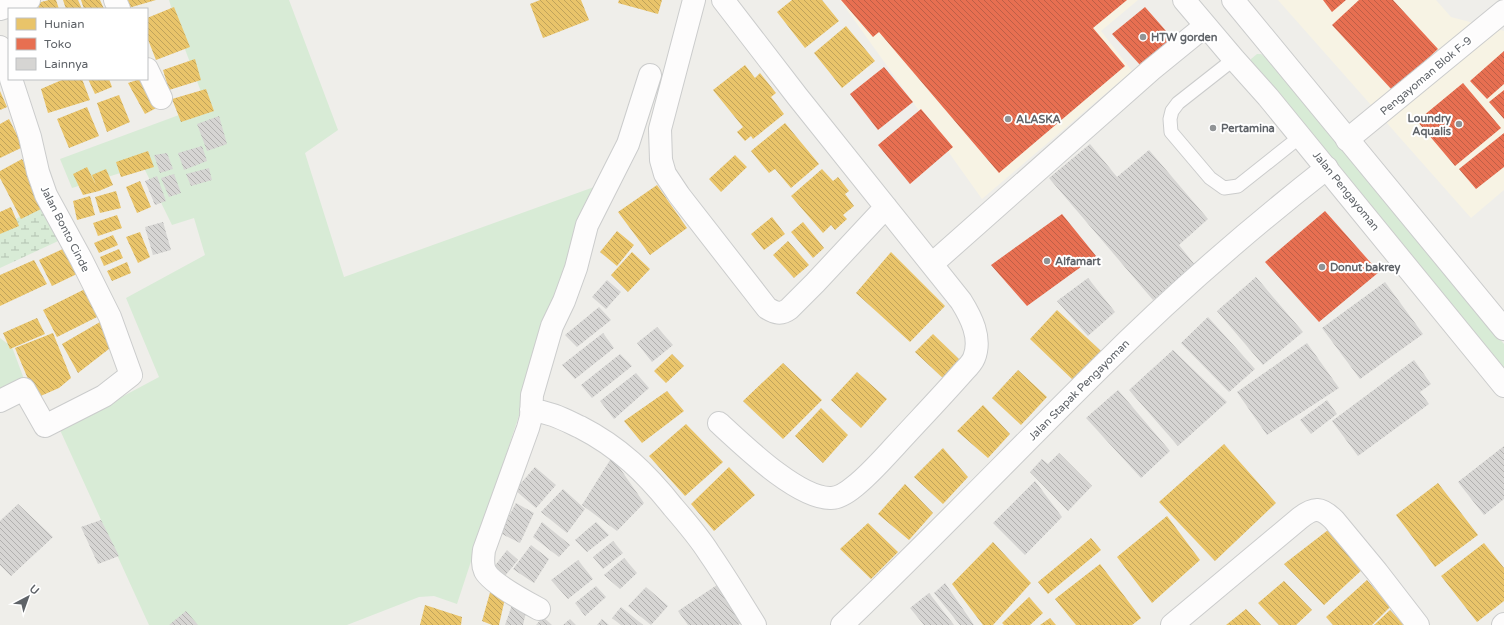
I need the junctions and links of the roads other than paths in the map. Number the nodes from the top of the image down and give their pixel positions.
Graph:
1 (29, 0) edge
2 (694, 0) edge
3 (723, 0) edge
4 (1184, 0) edge
5 (1233, 0) edge
6 (0, 9) edge
7 (1504, 11) edge
8 (1205, 26) junction
9 (0, 46) edge
10 (1234, 59) junction
11 (8, 70) edge
12 (148, 71) edge
13 (650, 75) dead end
14 (11, 80) edge
15 (161, 98) dead end
16 (1301, 136) junction
17 (1347, 140) junction
18 (1327, 168) junction
19 (886, 207) junction
20 (932, 264) junction
21 (1500, 318) edge
22 (1504, 386) edge
23 (0, 401) edge
24 (531, 410) junction
25 (719, 423) dead end
26 (539, 609) dead end
27 (755, 625) edge
28 (842, 625) edge
29 (1172, 625) edge
30 (1418, 625) edge

1 - 6 street
2 - 19 street
3 - 19 street
4 - 8 street, Jalan Pengayoman
5 - 17 street
7 - 17 street, Pengayoman Blok F-9
8 - 10 street, Jalan Pengayoman
8 - 20 street
9 - 11 street
10 - 16 street, Jalan Pengayoman
10 - 16 lane
12 - 15 street
13 - 24 street
14 - 23 street, Jalan Bonto Cinde
16 - 18 street, Jalan Pengayoman
17 - 21 street
18 - 22 street, Jalan Pengayoman
18 - 28 street, Jalan Stapak Pengayoman
19 - 20 street
20 - 25 street
24 - 26 street
24 - 27 street
29 - 30 street

